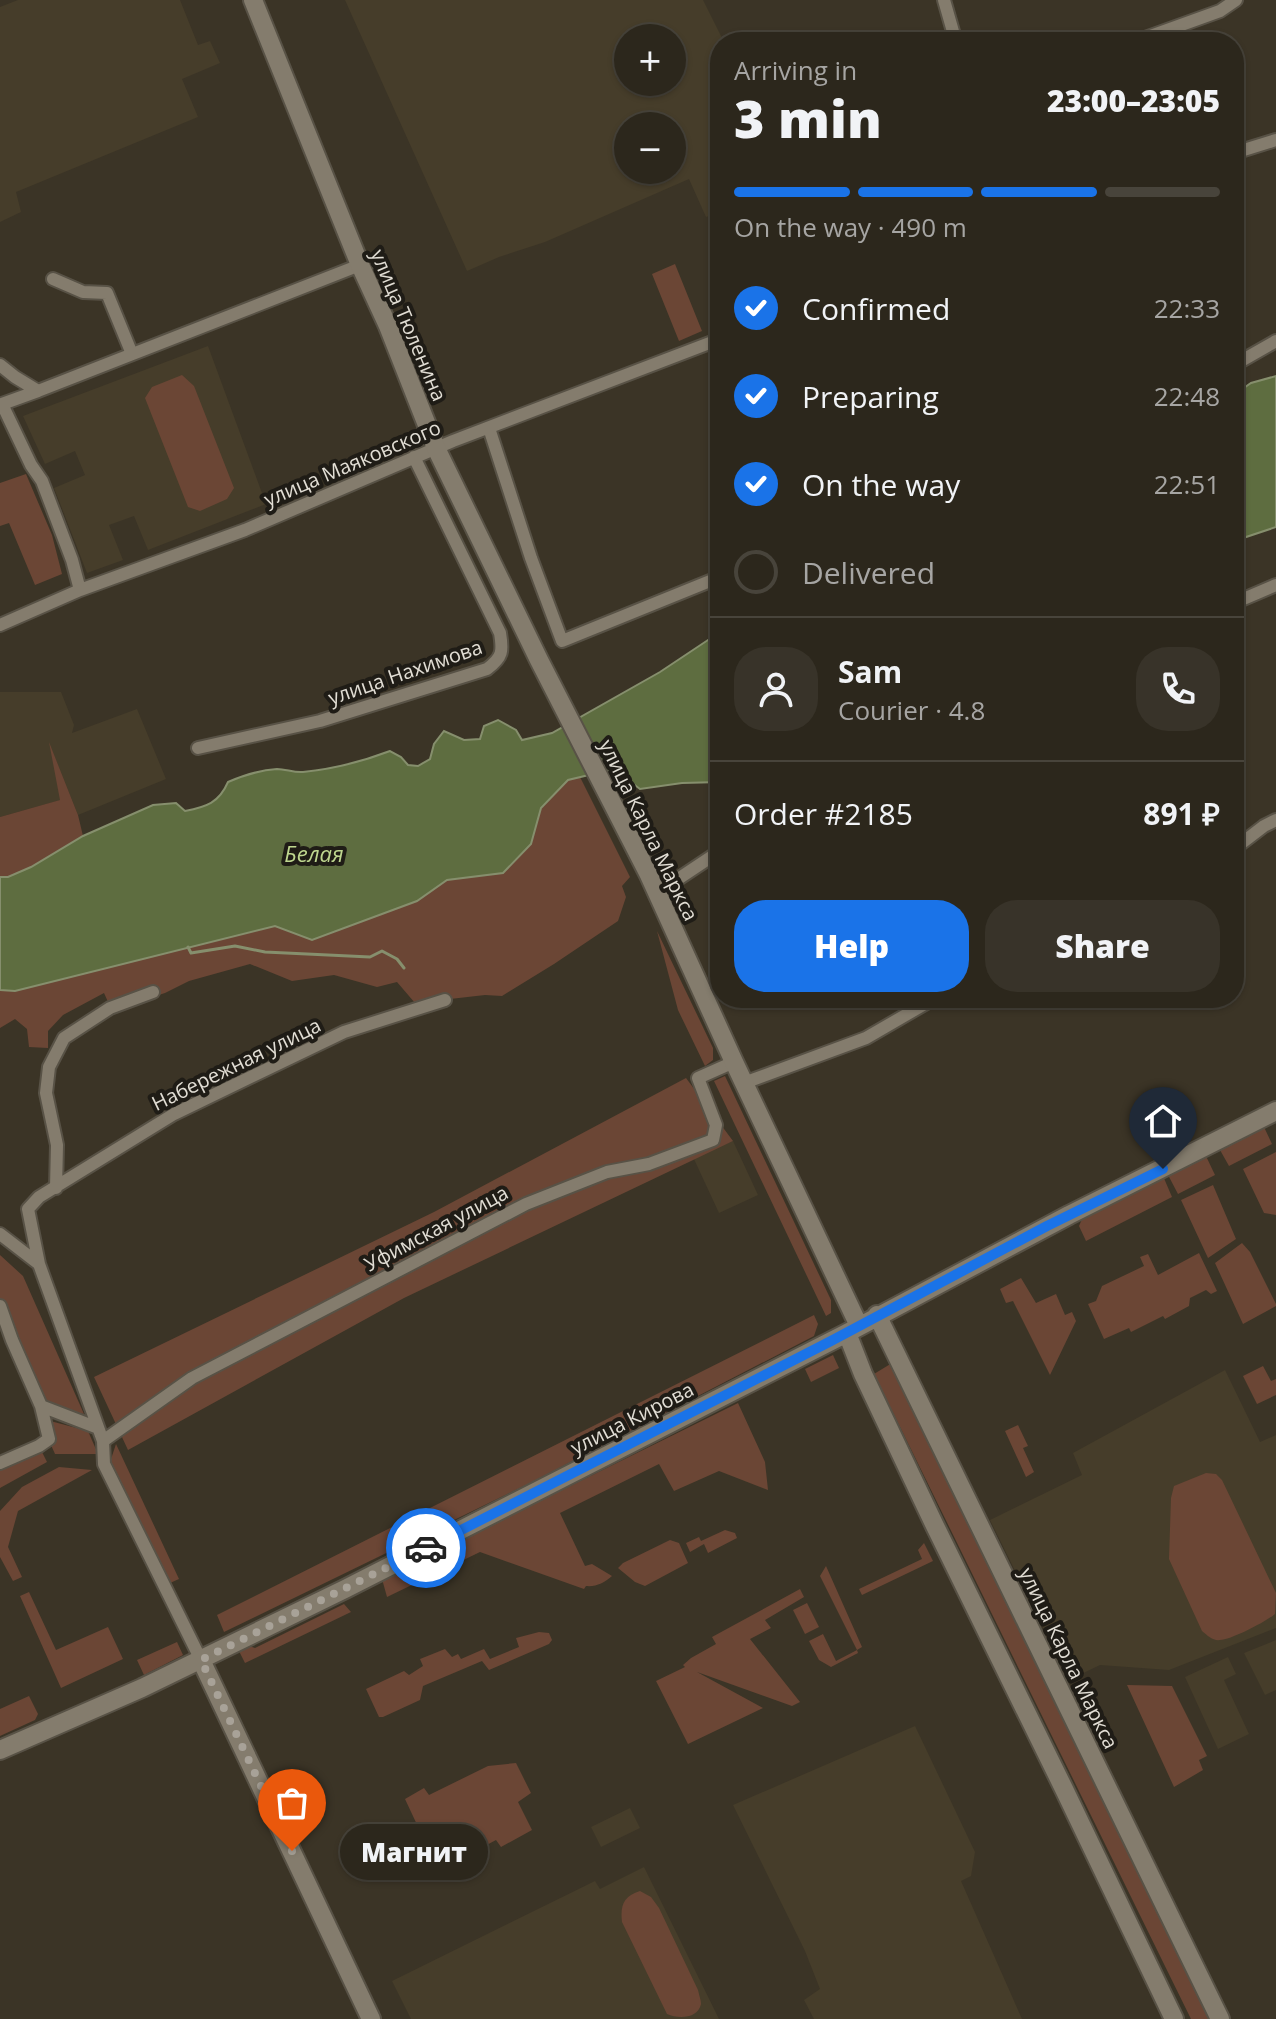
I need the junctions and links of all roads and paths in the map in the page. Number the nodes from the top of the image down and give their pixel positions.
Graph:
1 (253, 0) edge
2 (944, 0) edge
3 (1236, 0) edge
4 (953, 32) edge
5 (1162, 32) edge
6 (1276, 140) edge
7 (1244, 150) edge
8 (360, 265) junction
9 (53, 279) dead end
10 (1276, 341) edge
11 (710, 343) edge
12 (132, 354) junction
13 (1244, 359) edge
14 (0, 365) edge
15 (38, 391) junction
16 (489, 428) junction
17 (436, 448) junction
18 (414, 457) junction
19 (710, 581) edge
20 (1276, 585) edge
21 (80, 590) junction
22 (1244, 598) edge
23 (0, 625) edge
24 (539, 660) joint
25 (198, 748) dead end
26 (1276, 820) edge
27 (1244, 841) edge
28 (710, 858) edge
29 (675, 881) dead end
30 (153, 992) dead end
31 (445, 1000) dead end
32 (918, 1008) edge
33 (734, 1062) junction
34 (744, 1083) junction
35 (1276, 1111) edge
36 (56, 1188) junction
37 (0, 1234) edge
38 (39, 1264) junction
39 (0, 1306) edge
40 (877, 1315) junction
41 (853, 1329) junction
42 (41, 1406) junction
43 (101, 1434) junction
44 (0, 1463) edge
45 (201, 1660) junction
46 (0, 1750) edge
47 (371, 2019) edge
48 (1174, 2019) edge
49 (1220, 2019) edge

1 - 8 main road, улица Тюленина
2 - 4 street
3 - 5 street
6 - 7 street
8 - 12 street
8 - 17 main road, улица Тюленина
9 - 12 street
10 - 13 street
11 - 16 street, улица Маяковского
12 - 15 street
14 - 15 street
15 - 21 street
16 - 17 street, улица Маяковского
16 - 19 street
17 - 18 street, улица Маяковского
17 - 24 main road, улица Тюленина
18 - 21 street, улица Маяковского
18 - 25 street, улица Нахимова
20 - 22 street
21 - 23 street, улица Маяковского
24 - 33 main road, улица Карла Маркса
26 - 27 street
28 - 29 street
30 - 36 street
31 - 36 street, Набережная улица
32 - 34 street
33 - 34 main road, улица Карла Маркса
33 - 43 street, Уфимская улица
34 - 41 main road, улица Карла Маркса
35 - 40 main road, улица Кирова
36 - 38 street, Набережная улица
37 - 38 street
38 - 43 street
39 - 42 street
40 - 41 main road, улица Кирова
40 - 49 main road, улица Карла Маркса
41 - 45 main road, улица Кирова
41 - 48 main road, улица Карла Маркса
42 - 43 street
42 - 44 street
43 - 45 street
45 - 46 main road, улица Кирова
45 - 47 main road

